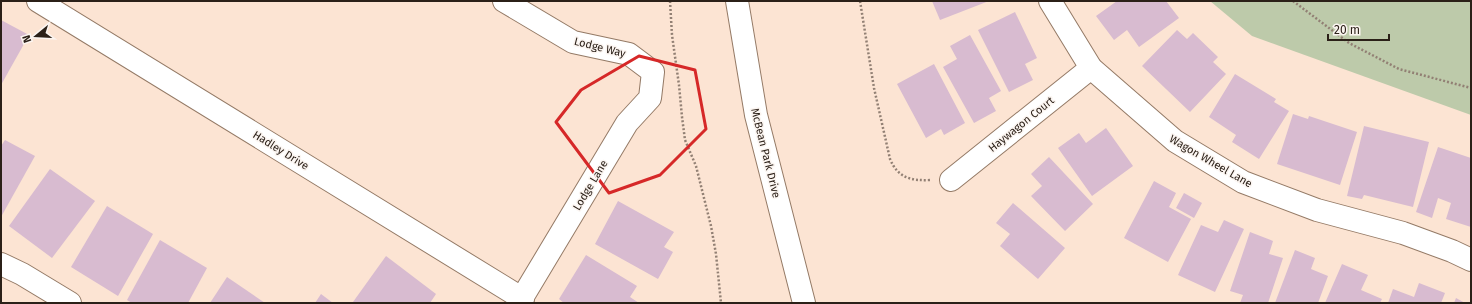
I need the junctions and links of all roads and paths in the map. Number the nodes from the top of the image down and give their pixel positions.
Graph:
1 (38, 1) edge
2 (504, 1) edge
3 (670, 1) edge
4 (737, 1) edge
5 (860, 1) edge
6 (1050, 1) edge
7 (1293, 1) edge
8 (1091, 68) junction
9 (653, 72) joint
10 (1471, 88) edge
11 (951, 180) joint
12 (1471, 260) edge
13 (1, 264) edge
14 (521, 301) edge
15 (70, 303) edge
16 (721, 303) edge
17 (804, 303) edge

1 - 14 street, Hadley Drive
2 - 9 street, Lodge Way
3 - 16 path
4 - 17 street, McBean Park Drive
5 - 11 path
6 - 8 street, Wagon Wheel Lane
7 - 10 path
8 - 11 street, Haywagon Court
8 - 12 street, Wagon Wheel Lane
9 - 14 street, Lodge Lane
13 - 15 street

